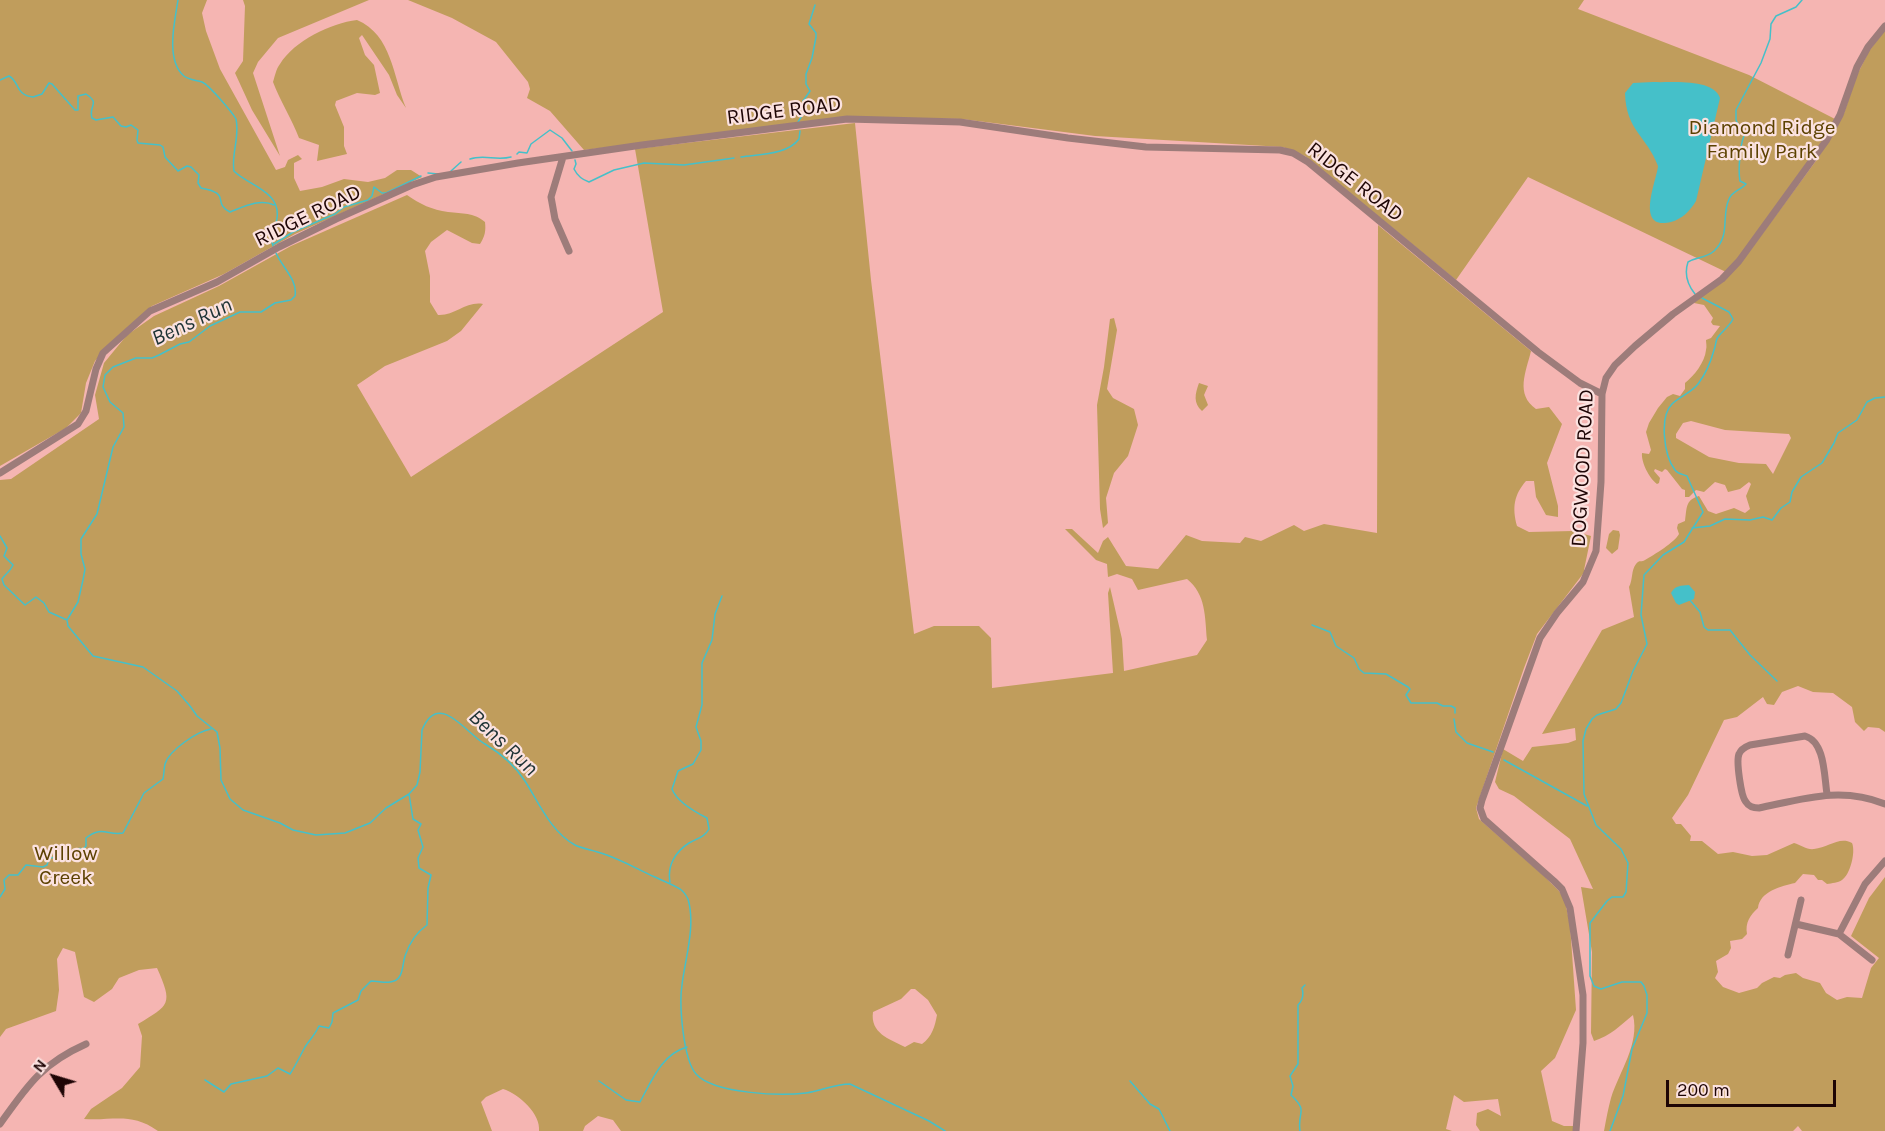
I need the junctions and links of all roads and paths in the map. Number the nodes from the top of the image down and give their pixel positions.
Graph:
1 (1885, 26) edge
2 (563, 157) junction
3 (569, 251) dead end
4 (1602, 394) junction
5 (0, 473) edge
6 (1827, 794) junction
7 (1885, 804) edge
8 (1885, 861) edge
9 (1801, 900) dead end
10 (1796, 924) junction
11 (1839, 934) junction
12 (1788, 955) dead end
13 (1872, 960) dead end
14 (86, 1044) dead end
15 (0, 1124) edge
16 (1576, 1131) edge

1 - 4 street, DOGWOOD ROAD
2 - 3 street
2 - 4 street, RIDGE ROAD
2 - 5 street, RIDGE ROAD
4 - 16 street, DOGWOOD ROAD
6 - 6 street
6 - 7 street
8 - 11 street
9 - 10 street
10 - 11 street
10 - 12 street
11 - 13 street
14 - 15 street

